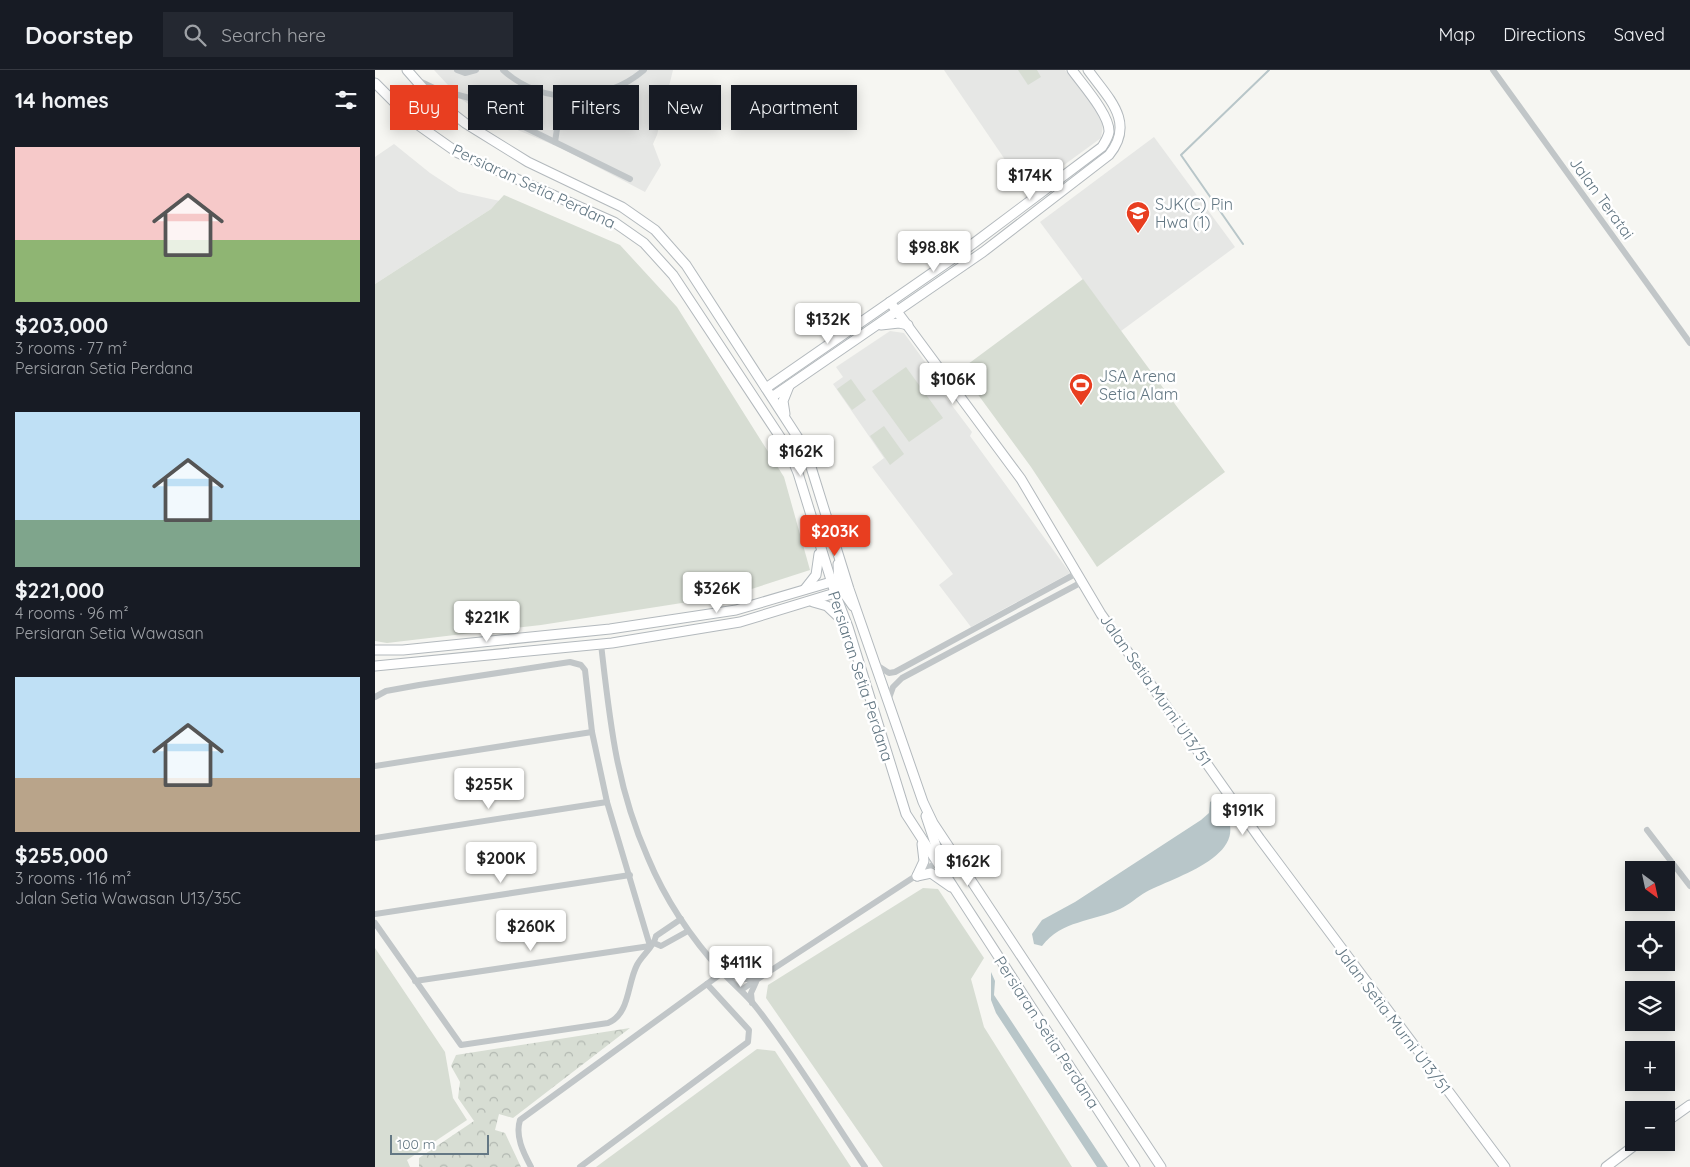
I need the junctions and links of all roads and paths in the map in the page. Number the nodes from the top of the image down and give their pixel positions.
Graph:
1 (407, 70) edge
2 (457, 70) edge
3 (476, 70) edge
4 (503, 70) edge
5 (644, 70) edge
6 (1072, 70) edge
7 (1088, 70) edge
8 (1493, 70) edge
9 (415, 79) junction
10 (375, 83) edge
11 (623, 85) edge
12 (553, 94) edge
13 (468, 97) edge
14 (531, 130) edge
15 (557, 130) edge
16 (481, 132) joint
17 (555, 142) junction
18 (630, 179) dead end
19 (914, 301) junction
20 (890, 302) junction
21 (898, 312) junction
22 (908, 325) junction
23 (878, 326) junction
24 (1690, 343) edge
25 (747, 359) junction
26 (782, 377) junction
27 (744, 382) junction
28 (789, 386) junction
29 (766, 388) junction
30 (767, 397) junction
31 (786, 420) junction
32 (770, 422) junction
33 (817, 539) junction
34 (838, 554) junction
35 (1077, 573) junction
36 (1082, 582) junction
37 (835, 587) junction
38 (805, 590) junction
39 (810, 602) junction
40 (857, 610) junction
41 (848, 627) junction
42 (613, 628) junction
43 (587, 631) junction
44 (601, 644) junction
45 (375, 650) edge
46 (875, 664) junction
47 (375, 666) edge
48 (375, 697) edge
49 (888, 701) junction
50 (592, 732) junction
51 (375, 766) edge
52 (607, 802) junction
53 (925, 806) junction
54 (917, 830) junction
55 (1647, 830) dead end
56 (375, 838) edge
57 (937, 862) junction
58 (630, 875) junction
59 (917, 876) junction
60 (1690, 886) edge
61 (958, 894) junction
62 (375, 914) edge
63 (681, 919) junction
64 (375, 923) edge
65 (688, 931) junction
66 (652, 944) junction
67 (723, 973) junction
68 (758, 979) junction
69 (415, 981) junction
70 (707, 984) junction
71 (741, 990) junction
72 (752, 1002) junction
73 (1690, 1105) edge
74 (1675, 1116) edge
75 (1149, 1149) junction
76 (1627, 1151) edge
77 (531, 1167) edge
78 (580, 1167) edge
79 (865, 1167) edge
80 (1133, 1167) edge
81 (1152, 1167) edge
82 (1161, 1167) edge
83 (1505, 1167) edge
84 (1606, 1167) edge

1 - 9 main road, Persiaran Setia Perdana
2 - 3 street
4 - 12 street
5 - 11 street
6 - 20 main road
7 - 19 main road
8 - 24 street, Jalan Teratai
9 - 13 street
9 - 16 main road, Persiaran Setia Perdana
10 - 27 main road, Persiaran Setia Perdana
14 - 17 street
15 - 17 street
16 - 25 main road, Persiaran Setia Perdana
17 - 18 street
19 - 21 main road
19 - 22 main road
20 - 21 main road, Jalan Setia Murni U13/51
20 - 26 main road
21 - 22 main road, Jalan Setia Murni U13/51
21 - 23 main road
22 - 23 main road
22 - 35 main road, Jalan Setia Murni U13/51
23 - 28 main road
25 - 26 main road
25 - 29 main road, Persiaran Setia Perdana
26 - 29 main road
27 - 30 main road
27 - 32 main road, Persiaran Setia Perdana
28 - 30 main road
28 - 31 main road
29 - 30 main road
30 - 31 main road, Persiaran Setia Perdana
30 - 32 main road
31 - 34 main road, Persiaran Setia Perdana
32 - 33 main road, Persiaran Setia Perdana
33 - 37 main road, Persiaran Setia Perdana
33 - 38 main road
34 - 37 main road
34 - 40 main road, Persiaran Setia Perdana
35 - 36 main road, Jalan Setia Murni U13/51
35 - 46 street
36 - 49 street
36 - 83 main road, Jalan Setia Murni U13/51
37 - 38 main road
37 - 39 main road
37 - 40 main road
37 - 41 main road, Persiaran Setia Perdana
38 - 42 main road
39 - 41 main road
39 - 44 main road
40 - 46 main road, Persiaran Setia Perdana
41 - 54 main road, Persiaran Setia Perdana
42 - 43 main road
42 - 44 main road
43 - 44 main road
43 - 45 main road
44 - 47 main road
44 - 63 street
46 - 49 main road, Persiaran Setia Perdana
48 - 50 street
49 - 53 main road, Persiaran Setia Perdana
50 - 51 street
50 - 52 street
52 - 56 street
52 - 58 street
53 - 57 main road
53 - 75 main road, Persiaran Setia Perdana
54 - 57 main road, Persiaran Setia Perdana
54 - 59 main road
55 - 60 street
57 - 59 street
57 - 61 main road, Persiaran Setia Perdana
58 - 62 street
58 - 66 street
59 - 61 main road
59 - 68 street
61 - 80 main road, Persiaran Setia Perdana
63 - 65 street
63 - 66 street
64 - 69 street
65 - 66 street
65 - 67 street
66 - 69 street
66 - 69 street
67 - 68 street
67 - 70 street
67 - 71 street
68 - 71 street
68 - 72 street
70 - 77 street
70 - 78 street
71 - 72 street
72 - 79 street
73 - 74 main road
75 - 81 main road
75 - 82 main road, Persiaran Setia Perdana
76 - 84 main road

